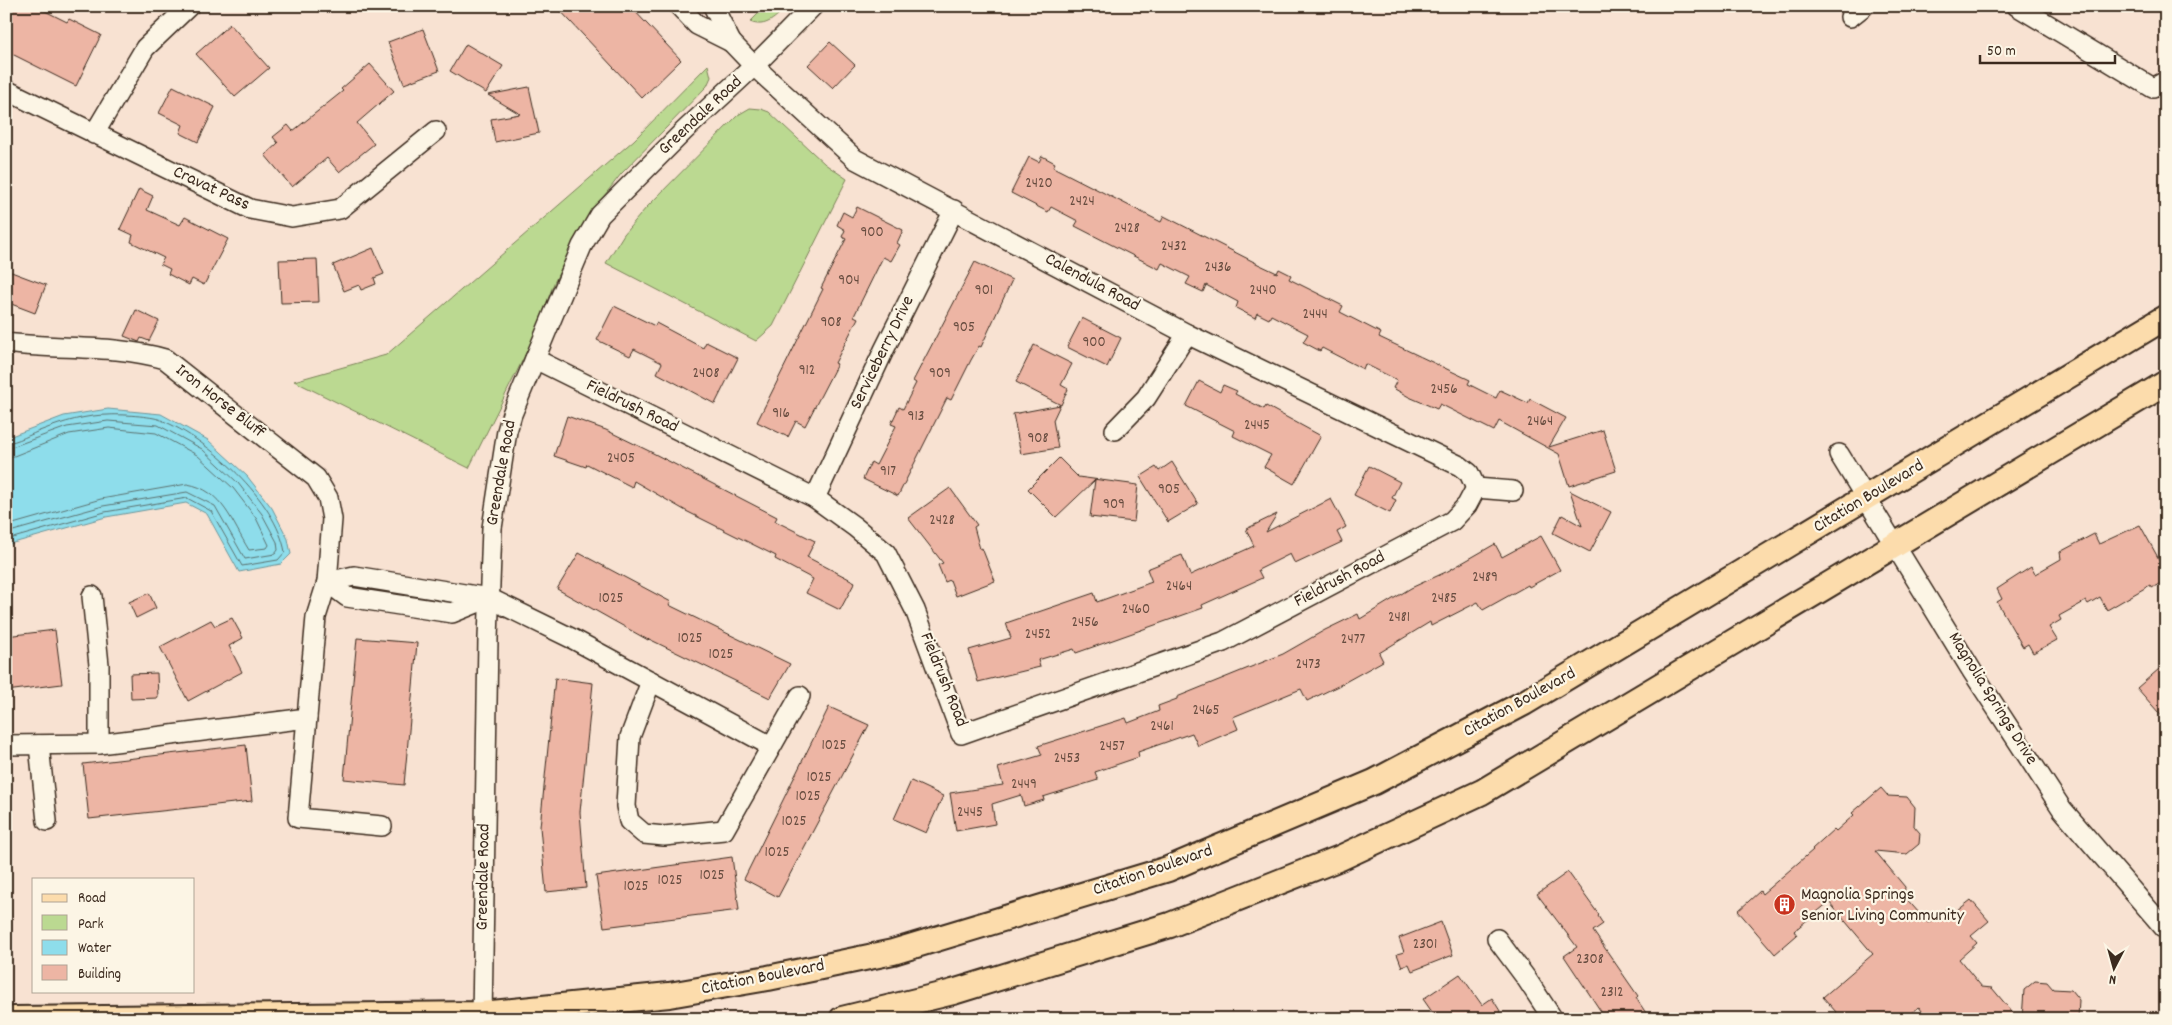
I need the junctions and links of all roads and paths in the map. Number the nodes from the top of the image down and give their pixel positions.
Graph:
1 (189, 6) edge
2 (679, 6) edge
3 (713, 6) edge
4 (813, 6) edge
5 (2016, 6) edge
6 (731, 42) junction
7 (754, 66) junction
8 (2166, 81) edge
9 (6, 90) edge
10 (436, 131) dead end
11 (94, 134) junction
12 (954, 210) junction
13 (2166, 317) edge
14 (1186, 334) junction
15 (6, 343) edge
16 (535, 358) junction
17 (2166, 383) edge
18 (1115, 430) dead end
19 (1839, 454) dead end
20 (1476, 488) junction
21 (1513, 491) dead end
22 (815, 498) junction
23 (1866, 498) junction
24 (1896, 545) junction
25 (327, 582) junction
26 (92, 596) dead end
27 (489, 598) junction
28 (651, 681) junction
29 (800, 696) dead end
30 (307, 718) junction
31 (99, 744) junction
32 (6, 745) edge
33 (39, 745) junction
34 (771, 746) junction
35 (47, 821) dead end
36 (382, 826) dead end
37 (2166, 930) edge
38 (1497, 939) dead end
39 (482, 1016) edge
40 (14, 1019) edge
41 (842, 1019) edge
42 (1554, 1019) edge

1 - 11 street
2 - 6 street, Calendula Road
3 - 6 street, Calendula Road
4 - 7 street, Greendale Road
5 - 8 street
6 - 7 street, Calendula Road
7 - 12 street, Calendula Road
7 - 16 street, Greendale Road
9 - 11 street, Cravat Pass
10 - 11 street, Cravat Pass
12 - 14 street, Calendula Road
12 - 22 street, Serviceberry Drive
13 - 23 main road, Citation Boulevard
14 - 18 street
14 - 20 street, Calendula Road
15 - 25 street, Iron Horse Bluff
16 - 22 street, Fieldrush Road
16 - 27 street, Greendale Road
17 - 24 main road
19 - 23 street, Magnolia Springs Drive
20 - 21 street
20 - 22 street, Fieldrush Road
23 - 24 street, Magnolia Springs Drive
23 - 39 main road, Citation Boulevard
24 - 37 street, Magnolia Springs Drive
24 - 41 main road
25 - 27 street
25 - 30 street, Iron Horse Bluff
26 - 31 street
27 - 28 street
27 - 39 street, Greendale Road
28 - 34 street
28 - 34 street
29 - 34 street
30 - 31 street
30 - 36 street, Iron Horse Bluff
31 - 33 street
32 - 33 street
33 - 35 street
38 - 42 street
39 - 40 main road, Citation Boulevard

